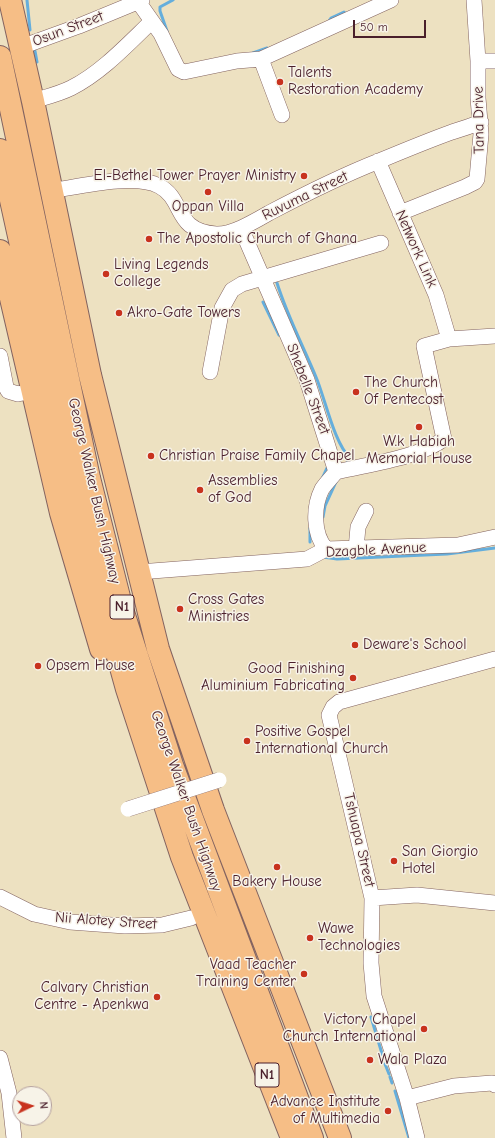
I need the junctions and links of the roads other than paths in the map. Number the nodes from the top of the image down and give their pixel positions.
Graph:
1 (10, 0) edge
2 (391, 0) edge
3 (474, 0) edge
4 (139, 1) edge
5 (151, 22) junction
6 (20, 47) junction
7 (0, 56) edge
8 (262, 59) junction
9 (478, 61) junction
10 (495, 61) edge
11 (33, 101) junction
12 (282, 115) dead end
13 (481, 122) junction
14 (0, 150) edge
15 (378, 161) junction
16 (50, 191) junction
17 (400, 213) junction
18 (241, 228) junction
19 (380, 243) dead end
20 (0, 251) edge
21 (263, 278) junction
22 (495, 336) edge
23 (449, 339) junction
24 (0, 356) edge
25 (210, 372) dead end
26 (3, 387) edge
27 (32, 391) junction
28 (336, 472) junction
29 (366, 511) dead end
30 (495, 537) edge
31 (326, 549) junction
32 (356, 549) junction
33 (139, 572) junction
34 (495, 659) edge
35 (219, 780) dead end
36 (128, 809) dead end
37 (182, 857) junction
38 (0, 897) edge
39 (372, 898) junction
40 (495, 903) edge
41 (191, 918) junction
42 (243, 1013) junction
43 (0, 1058) edge
44 (495, 1085) edge
45 (407, 1098) junction
46 (14, 1138) edge
47 (280, 1138) edge
48 (292, 1138) edge
49 (312, 1138) edge
50 (340, 1138) edge
51 (417, 1138) edge

1 - 6 highway
2 - 8 street
3 - 9 street, Tana Drive
4 - 5 street
4 - 6 street, Osun Street
5 - 8 street
5 - 11 street
6 - 11 highway
7 - 49 highway, George Walker Bush Highway / N1
8 - 12 street
9 - 10 street
9 - 13 street, Tana Drive
11 - 16 highway
13 - 15 street, Ruvuma Street
13 - 17 street, Tana Drive
14 - 37 highway, George Walker Bush Highway / N1
15 - 17 street, Network Link
15 - 18 street, Ruvuma Street
16 - 18 street, Ruvuma Street
16 - 33 highway
17 - 23 street, Network Link
18 - 21 street, Shebelle Street
19 - 21 street
20 - 27 highway
21 - 25 street
21 - 28 street, Shebelle Street
22 - 23 street
23 - 28 street
24 - 26 street
26 - 27 street
27 - 41 highway
28 - 31 street
29 - 32 street
30 - 32 street, Dzagble Avenue
31 - 32 street, Dzagble Avenue
31 - 33 street, Dzagble Avenue
33 - 50 highway
34 - 39 street, Tshuapa Street
35 - 36 street, bridge
37 - 41 highway
37 - 42 highway, George Walker Bush Highway / N1
38 - 41 street, Nii Alotey Street
39 - 40 street
39 - 45 street, Tshuapa Street
41 - 42 highway
41 - 47 highway
42 - 48 highway, George Walker Bush Highway / N1
43 - 46 street
44 - 45 street
45 - 51 street, Tshuapa Street

